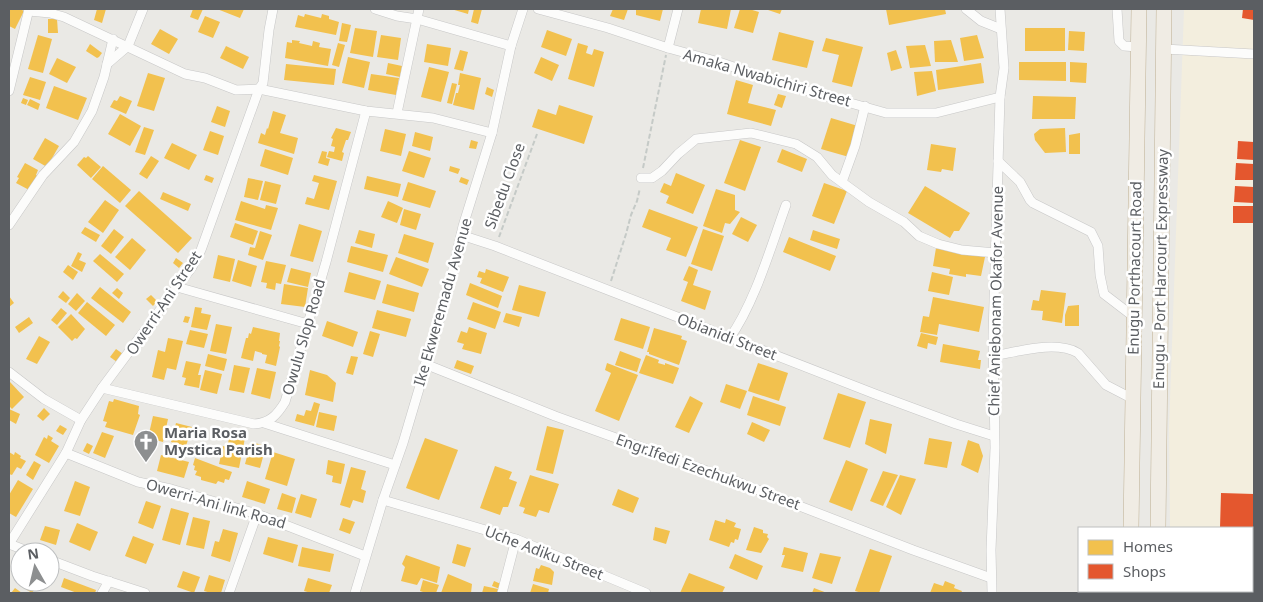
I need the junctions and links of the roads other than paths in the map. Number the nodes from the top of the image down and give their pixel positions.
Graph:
1 (143, 9) edge
2 (273, 9) edge
3 (375, 9) edge
4 (419, 9) edge
5 (523, 9) edge
6 (538, 9) edge
7 (678, 9) edge
8 (966, 9) edge
9 (1000, 9) edge
10 (1117, 9) edge
11 (1138, 9) edge
12 (1164, 9) edge
13 (29, 10) edge
14 (417, 19) junction
15 (1001, 29) junction
16 (113, 39) junction
17 (128, 46) junction
18 (511, 46) junction
19 (1138, 47) junction
20 (668, 48) junction
21 (1164, 49) junction
22 (1254, 54) edge
23 (107, 64) junction
24 (259, 89) junction
25 (9, 91) edge
26 (1000, 97) junction
27 (865, 106) junction
28 (366, 111) junction
29 (397, 113) junction
30 (492, 133) junction
31 (998, 160) junction
32 (641, 178) road end
33 (842, 182) junction
34 (786, 205) dead end
35 (9, 225) edge
36 (461, 235) junction
37 (996, 253) junction
38 (177, 287) junction
39 (1134, 317) junction
40 (308, 324) junction
41 (729, 338) junction
42 (993, 356) junction
43 (425, 364) junction
44 (9, 372) edge
45 (102, 388) junction
46 (1133, 399) junction
47 (80, 420) junction
48 (264, 423) junction
49 (994, 436) junction
50 (66, 453) junction
51 (395, 465) junction
52 (383, 500) junction
53 (257, 514) junction
54 (1131, 527) edge
55 (1158, 527) edge
56 (516, 539) junction
57 (9, 544) edge
58 (365, 556) junction
59 (60, 564) edge
60 (992, 578) junction
61 (109, 581) junction
62 (102, 593) edge
63 (145, 593) edge
64 (229, 593) edge
65 (355, 593) edge
66 (502, 593) edge
67 (646, 593) edge
68 (992, 593) edge

1 - 17 street
2 - 24 street, Owerri-Ani Street
3 - 14 street
4 - 14 street
5 - 18 street, Ike Ekweremadu Avenue
6 - 20 street, Amaka Nwabichiri Street
7 - 20 street
8 - 15 street
9 - 15 street, Chief Aniebonam Okafor Avenue
10 - 19 street
11 - 19 highway, Enugu Porthacourt Road
12 - 21 highway, Enugu - Port Harcourt Expressway
13 - 16 street
13 - 25 street
14 - 18 street
14 - 29 street
15 - 26 street, Chief Aniebonam Okafor Avenue
16 - 17 street
16 - 23 street
17 - 23 street
17 - 24 street
18 - 30 street, Ike Ekweremadu Avenue
19 - 39 highway, Enugu Porthacourt Road
20 - 27 street, Amaka Nwabichiri Street
21 - 22 street
21 - 55 highway, Enugu - Port Harcourt Expressway
23 - 35 street
24 - 28 street
24 - 38 street, Owerri-Ani Street
26 - 27 street, Amaka Nwabichiri Street
26 - 31 street, Chief Aniebonam Okafor Avenue
27 - 33 street
28 - 29 street
28 - 40 street, Owulu Slop Road
29 - 30 street
30 - 36 street, Ike Ekweremadu Avenue
31 - 37 street, Chief Aniebonam Okafor Avenue
31 - 39 street
32 - 33 street
33 - 37 street
34 - 41 street
36 - 41 street, Obianidi Street
36 - 43 street, Ike Ekweremadu Avenue
37 - 42 street, Chief Aniebonam Okafor Avenue
38 - 40 street
38 - 45 street, Owerri-Ani Street
39 - 46 highway, Enugu Porthacourt Road
40 - 48 street, Owulu Slop Road
41 - 49 street, Obianidi Street
42 - 46 street
42 - 49 street, Chief Aniebonam Okafor Avenue
43 - 51 street, Ike Ekweremadu Avenue
43 - 60 street, Engr.Ifedi Ezechukwu Street
44 - 47 street
45 - 47 street, Owerri-Ani Street
45 - 48 street
46 - 54 highway, Enugu Porthacourt Road
47 - 50 street, Owerri-Ani Street
48 - 51 street
49 - 60 street, Chief Aniebonam Okafor Avenue
50 - 53 street, Owerri-Ani link Road
50 - 57 street, Owerri-Ani Street
51 - 52 street, Ike Ekweremadu Avenue
52 - 56 street, Uche Adiku Street
52 - 58 street, Ike Ekweremadu Avenue
53 - 58 street, Owerri-Ani link Road
53 - 64 street
56 - 66 street
56 - 67 street, Uche Adiku Street
58 - 65 street, Ike Ekweremadu Avenue
59 - 61 street
60 - 68 street, Chief Aniebonam Okafor Avenue
61 - 62 street
61 - 63 street

